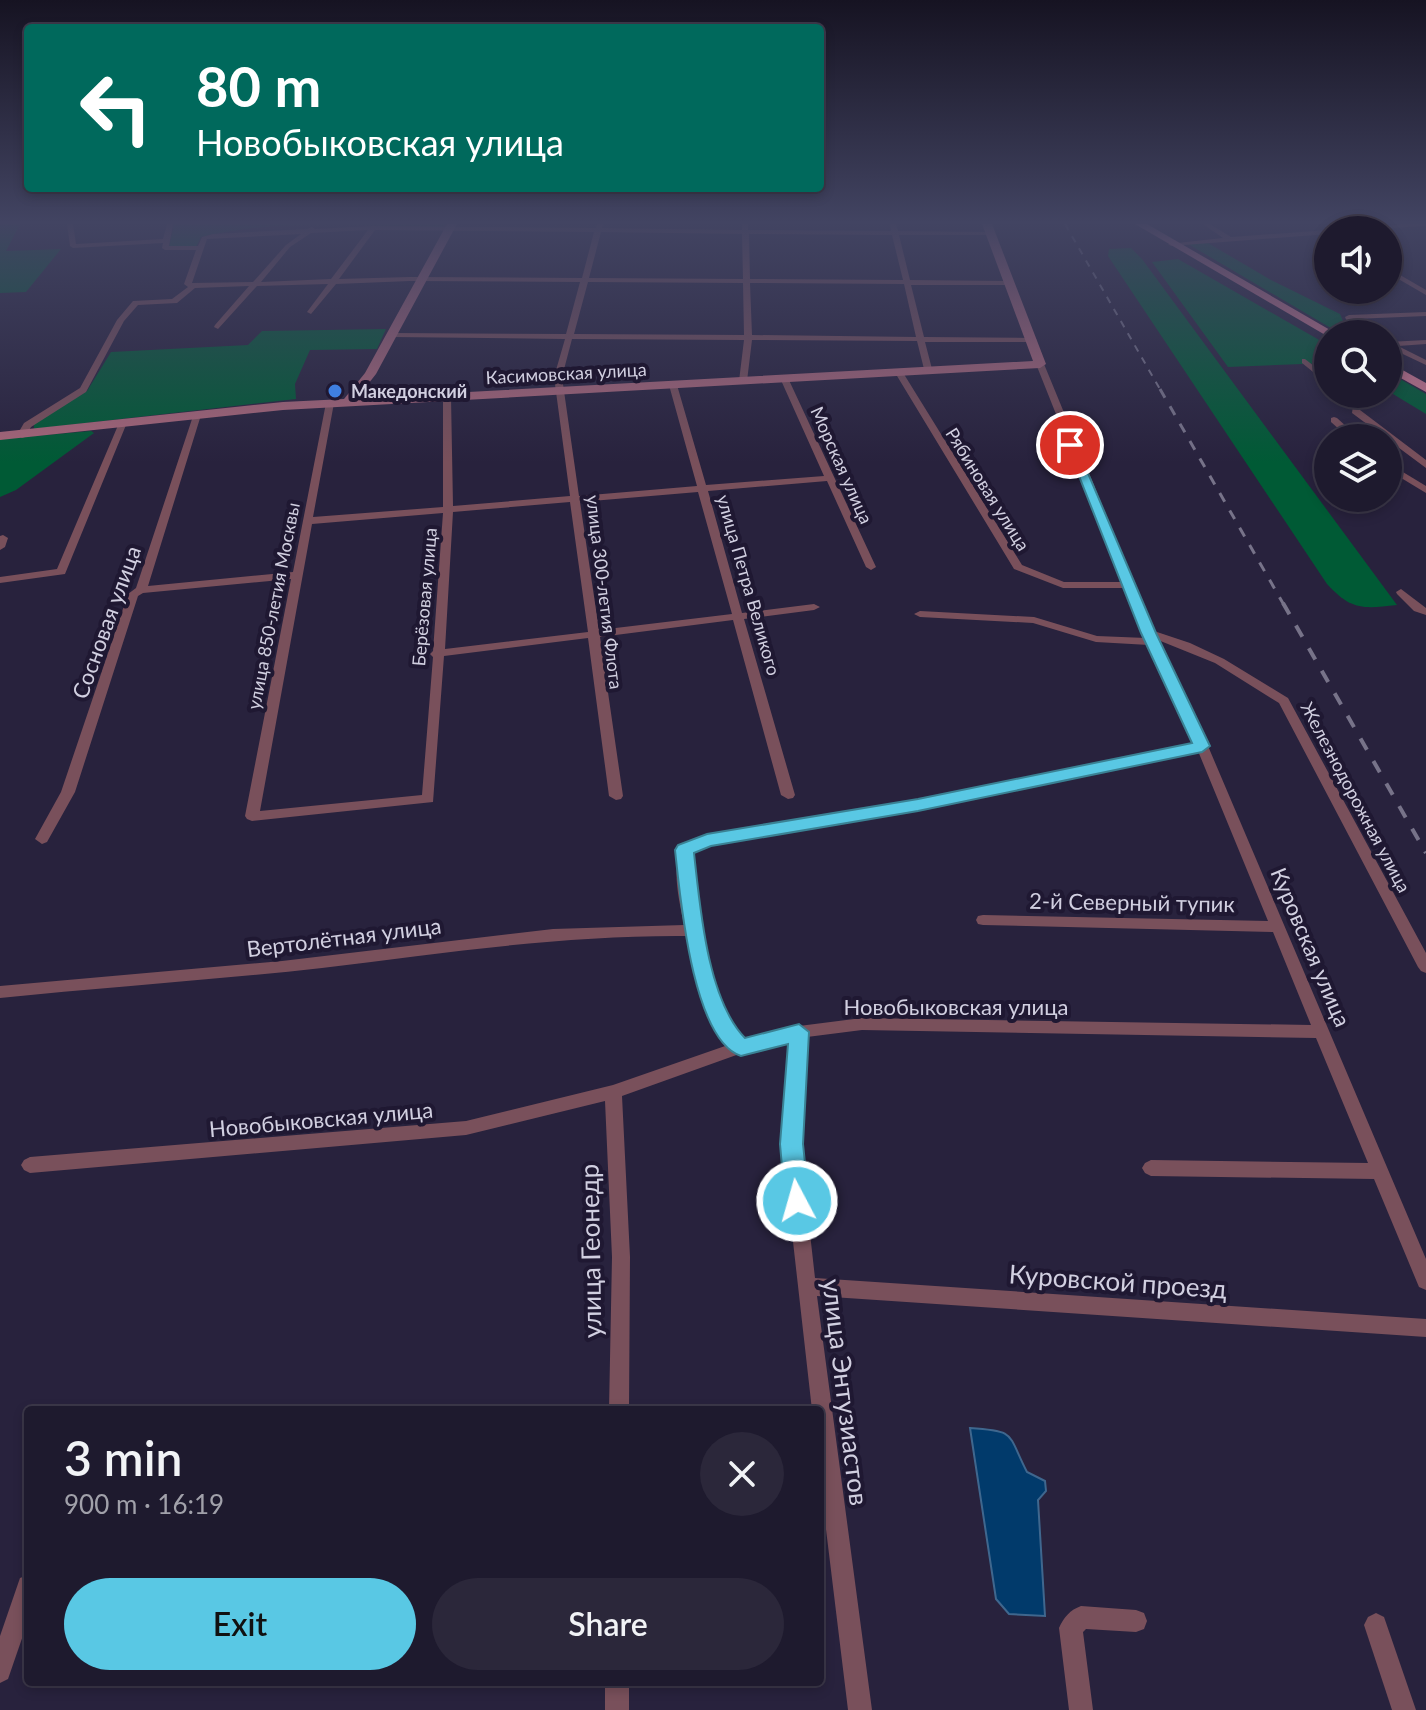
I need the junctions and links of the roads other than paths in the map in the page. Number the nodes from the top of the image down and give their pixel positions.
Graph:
1 (135, 304) edge
2 (238, 304) edge
3 (318, 304) edge
4 (409, 304) edge
5 (577, 304) edge
6 (747, 304) edge
7 (910, 304) edge
8 (1018, 304) edge
9 (1277, 304) edge
10 (311, 312) dead end
11 (1426, 314) edge
12 (1350, 320) edge
13 (1314, 324) edge
14 (218, 327) dead end
15 (392, 335) junction
16 (568, 336) junction
17 (748, 337) junction
18 (919, 340) junction
19 (1033, 340) junction
20 (1426, 342) edge
21 (1402, 343) edge
22 (1402, 351) edge
23 (1314, 361) edge
24 (1426, 363) edge
25 (1040, 364) junction
26 (928, 369) junction
27 (1314, 369) edge
28 (898, 371) junction
29 (1402, 374) edge
30 (784, 378) junction
31 (743, 381) junction
32 (673, 385) junction
33 (1426, 388) edge
34 (559, 392) junction
35 (447, 397) junction
36 (348, 402) junction
37 (330, 403) junction
38 (1357, 408) edge
39 (197, 415) junction
40 (1334, 420) dead end
41 (1338, 424) edge
42 (122, 425) junction
43 (22, 435) junction
44 (0, 436) edge
45 (1426, 465) edge
46 (1402, 475) edge
47 (831, 478) junction
48 (703, 489) junction
49 (1426, 490) edge
50 (575, 499) junction
51 (448, 508) junction
52 (307, 521) junction
53 (871, 567) dead end
54 (297, 575) junction
55 (0, 580) edge
56 (1128, 585) junction
57 (141, 590) junction
58 (1401, 592) dead end
59 (814, 607) dead end
60 (1426, 612) edge
61 (920, 614) dead end
62 (738, 615) junction
63 (594, 635) junction
64 (1151, 638) junction
65 (436, 654) junction
66 (1202, 746) junction
67 (788, 795) dead end
68 (616, 796) dead end
69 (428, 799) joint
70 (42, 839) dead end
71 (983, 920) dead end
72 (1279, 927) junction
73 (692, 931) junction
74 (1426, 967) edge
75 (0, 992) edge
76 (799, 1032) junction
77 (1323, 1032) junction
78 (741, 1047) junction
79 (613, 1092) junction
80 (30, 1165) dead end
81 (1151, 1168) dead end
82 (1379, 1171) junction
83 (1426, 1281) edge
84 (806, 1286) junction
85 (1426, 1328) edge
86 (619, 1406) edge
87 (821, 1406) edge
88 (824, 1427) edge
89 (24, 1598) edge
90 (1136, 1621) dead end
91 (1376, 1625) dead end
92 (0, 1671) edge
93 (617, 1686) edge
94 (617, 1710) edge
95 (860, 1710) edge
96 (1081, 1710) edge
97 (1404, 1710) edge

1 - 43 street
2 - 14 street
3 - 10 street
4 - 15 main road
5 - 16 street, улица 300-летия Флота
6 - 17 street
7 - 18 street
8 - 19 main road
9 - 13 main road
11 - 12 street
15 - 16 street
15 - 36 main road
16 - 17 street
16 - 34 street, улица 300-летия Флота
17 - 18 street
17 - 31 street
18 - 19 street
18 - 26 street
19 - 25 main road
20 - 21 street
22 - 24 street
23 - 27 street
25 - 26 main road, Касимовская улица
25 - 56 street
26 - 28 main road, Касимовская улица
28 - 30 main road, Касимовская улица
28 - 56 street, Рябиновая улица
29 - 33 main road
30 - 31 main road, Касимовская улица
30 - 47 street, Морская улица
31 - 32 main road, Касимовская улица
32 - 34 main road, Касимовская улица
32 - 48 street, улица Петра Великого
34 - 35 main road, Касимовская улица
34 - 50 street, улица 300-летия Флота
35 - 36 main road, Касимовская улица
35 - 51 street, Берёзовая улица
36 - 37 main road, Касимовская улица
37 - 39 main road, Касимовская улица
37 - 52 street, улица 850-летия Москвы
38 - 45 street
39 - 42 main road, Касимовская улица
39 - 57 street, Сосновая улица
40 - 41 street
42 - 43 main road, Касимовская улица
42 - 55 street
43 - 44 main road, Касимовская улица
46 - 49 street
47 - 48 street
47 - 53 street, Морская улица
48 - 50 street
48 - 62 street, улица Петра Великого
50 - 51 street
50 - 63 street, улица 300-летия Флота
51 - 52 street
51 - 65 street, Берёзовая улица
52 - 54 street, улица 850-летия Москвы
54 - 57 street
54 - 69 street, улица 850-летия Москвы
56 - 64 street
57 - 70 street, Сосновая улица
58 - 60 street
59 - 62 street
61 - 64 street, Железнодорожная улица
62 - 63 street
62 - 67 street, улица Петра Великого
63 - 65 street
63 - 68 street, улица 300-летия Флота
64 - 66 street, Куровская улица
64 - 74 street, Железнодорожная улица
65 - 69 street, Берёзовая улица
66 - 72 street, Куровская улица
66 - 73 street
71 - 72 street, 2-й Северный тупик
72 - 77 street, Куровская улица
73 - 75 street, Вертолётная улица
73 - 78 street
76 - 77 street, Новобыковская улица
76 - 78 street, Новобыковская улица
76 - 84 street, улица Энтузиастов
77 - 82 street, Куровская улица
78 - 79 street, Новобыковская улица
79 - 80 street, Новобыковская улица
79 - 86 street, улица Геонедр
81 - 82 street
82 - 83 street, Куровская улица
84 - 85 street, Куровской проезд
84 - 87 street, улица Энтузиастов
88 - 95 street, улица Энтузиастов
89 - 92 street
90 - 96 street
91 - 97 street
93 - 94 street

